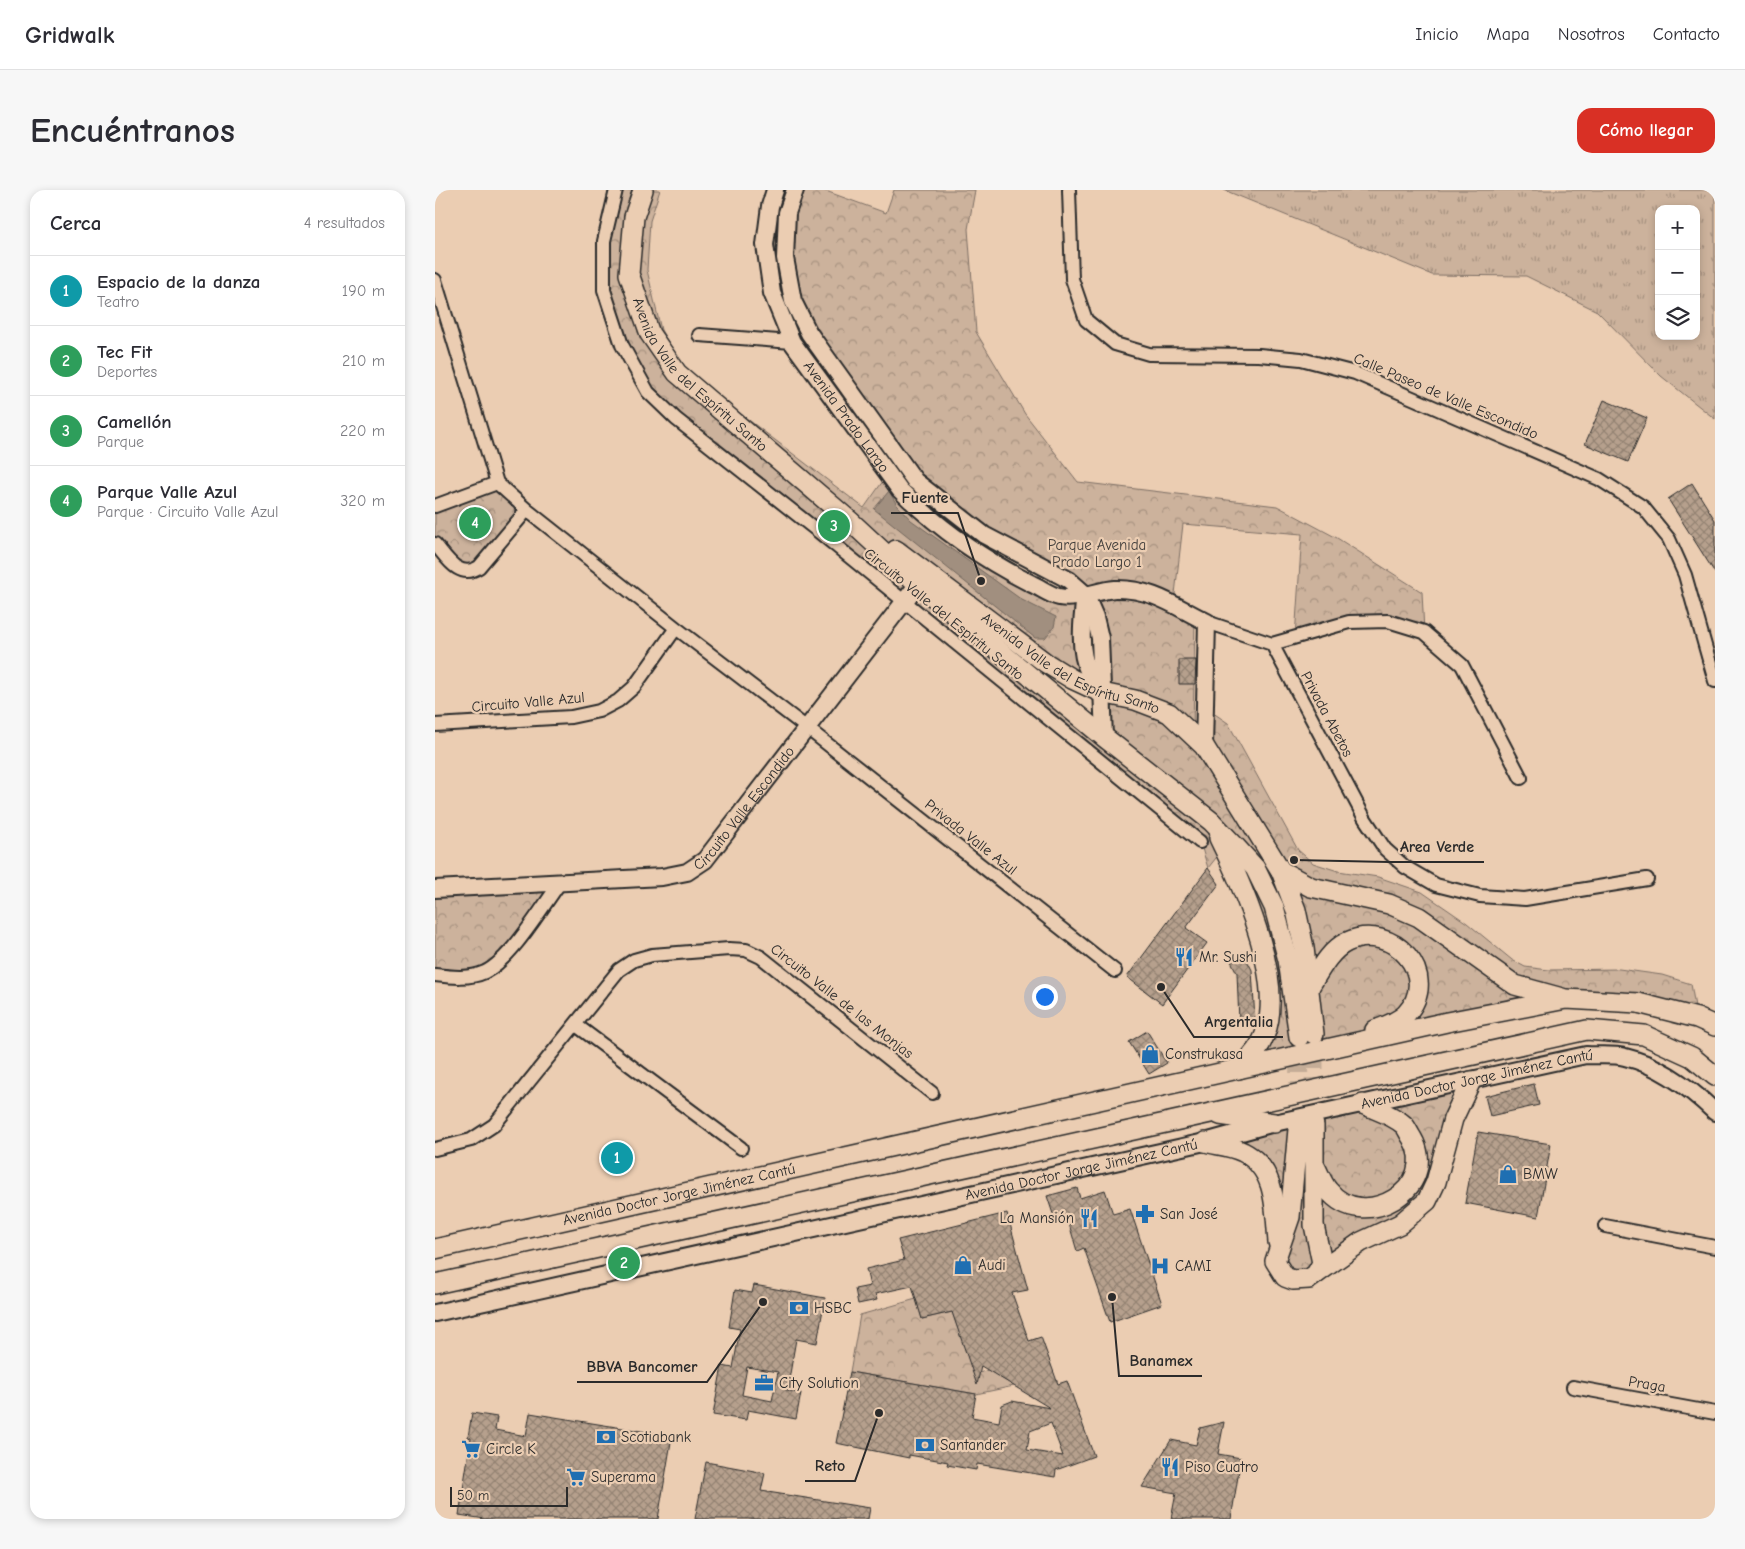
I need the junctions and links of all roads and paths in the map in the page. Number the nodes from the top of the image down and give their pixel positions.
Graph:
1 (616, 190) edge
2 (643, 190) edge
3 (775, 190) edge
4 (795, 190) edge
5 (1069, 190) edge
6 (435, 280) edge
7 (699, 335) dead end
8 (793, 342) junction
9 (827, 360) junction
10 (814, 371) junction
11 (497, 483) junction
12 (435, 506) edge
13 (527, 510) junction
14 (851, 521) junction
15 (435, 544) edge
16 (916, 586) junction
17 (1085, 594) junction
18 (903, 602) junction
19 (1201, 619) junction
20 (676, 628) junction
21 (1272, 644) junction
22 (1715, 682) edge
23 (1102, 693) junction
24 (435, 725) edge
25 (807, 728) junction
26 (1104, 737) junction
27 (1198, 740) junction
28 (1521, 778) dead end
29 (1211, 821) junction
30 (1200, 842) dead end
31 (1281, 871) junction
32 (1647, 880) dead end
33 (559, 884) junction
34 (435, 888) edge
35 (1115, 971) dead end
36 (435, 975) edge
37 (1310, 986) junction
38 (1566, 999) junction
39 (576, 1025) junction
40 (1715, 1026) edge
41 (1335, 1048) junction
42 (1239, 1069) junction
43 (1715, 1076) edge
44 (1471, 1081) junction
45 (932, 1093) dead end
46 (1363, 1104) junction
47 (1715, 1112) edge
48 (1206, 1114) junction
49 (1274, 1122) junction
50 (1205, 1142) junction
51 (741, 1148) dead end
52 (435, 1149) edge
53 (1313, 1163) junction
54 (1605, 1226) dead end
55 (1278, 1246) junction
56 (1715, 1247) edge
57 (435, 1249) edge
58 (1316, 1274) junction
59 (435, 1284) edge
60 (435, 1313) edge
61 (1573, 1387) dead end
62 (1715, 1413) edge

1 - 18 street, Circuito Valle del Espíritu Santo
2 - 14 main road, Avenida Valle del Espíritu Santo
3 - 8 street, Avenida Prado Largo
4 - 9 street, Avenida Prado Largo
5 - 22 street, Calle Paseo de Valle Escondido
6 - 11 street
7 - 8 street
8 - 10 street, Avenida Prado Largo
9 - 10 street
9 - 17 street, Avenida Prado Largo
10 - 17 street, Avenida Prado Largo
11 - 12 street
11 - 13 street
13 - 15 street
13 - 20 street
14 - 16 main road, Avenida Valle del Espíritu Santo
14 - 23 main road, Avenida Valle del Espíritu Santo
16 - 18 street, Circuito Valle Escondido
16 - 26 main road, Avenida Valle del Espíritu Santo
17 - 19 street, Avenida Prado Largo
17 - 23 street
18 - 25 street, Circuito Valle Escondido
18 - 30 street, Circuito Valle del Espíritu Santo
19 - 21 street, Avenida Prado Largo
19 - 27 street
20 - 24 street, Circuito Valle Azul
20 - 25 street
21 - 28 street
21 - 32 street, Privada Abetos
23 - 26 street
23 - 27 main road, Avenida Valle del Espíritu Santo
25 - 33 street, Circuito Valle Escondido
25 - 35 street, Privada Valle Azul
26 - 29 main road, Avenida Valle del Espíritu Santo
27 - 31 main road, Avenida Valle del Espíritu Santo
29 - 37 main road, Avenida Valle del Espíritu Santo
29 - 42 main road
31 - 37 main road, Avenida Valle del Espíritu Santo
31 - 38 main road
33 - 34 street, Circuito Valle Escondido
33 - 36 street
37 - 41 main road
38 - 40 main road, Avenida Doctor Jorge Jiménez Cantú
38 - 41 main road, Avenida Doctor Jorge Jiménez Cantú
39 - 45 street, Circuito Valle de las Monjas
39 - 51 street
39 - 52 street, Circuito Valle de las Monjas
41 - 42 main road, Avenida Doctor Jorge Jiménez Cantú
42 - 57 main road, Avenida Doctor Jorge Jiménez Cantú
43 - 48 main road, Avenida Doctor Jorge Jiménez Cantú
44 - 46 street, Avenida Doctor Jorge Jiménez Cantú
44 - 47 street, Avenida Doctor Jorge Jiménez Cantú
44 - 58 main road
46 - 49 street, Avenida Doctor Jorge Jiménez Cantú
46 - 53 main road
48 - 49 main road
48 - 59 main road, Avenida Doctor Jorge Jiménez Cantú
49 - 50 street, Avenida Doctor Jorge Jiménez Cantú
50 - 55 main road
50 - 60 street, Avenida Doctor Jorge Jiménez Cantú
53 - 55 main road
53 - 58 main road
54 - 56 street
55 - 58 main road
61 - 62 street, Praga

